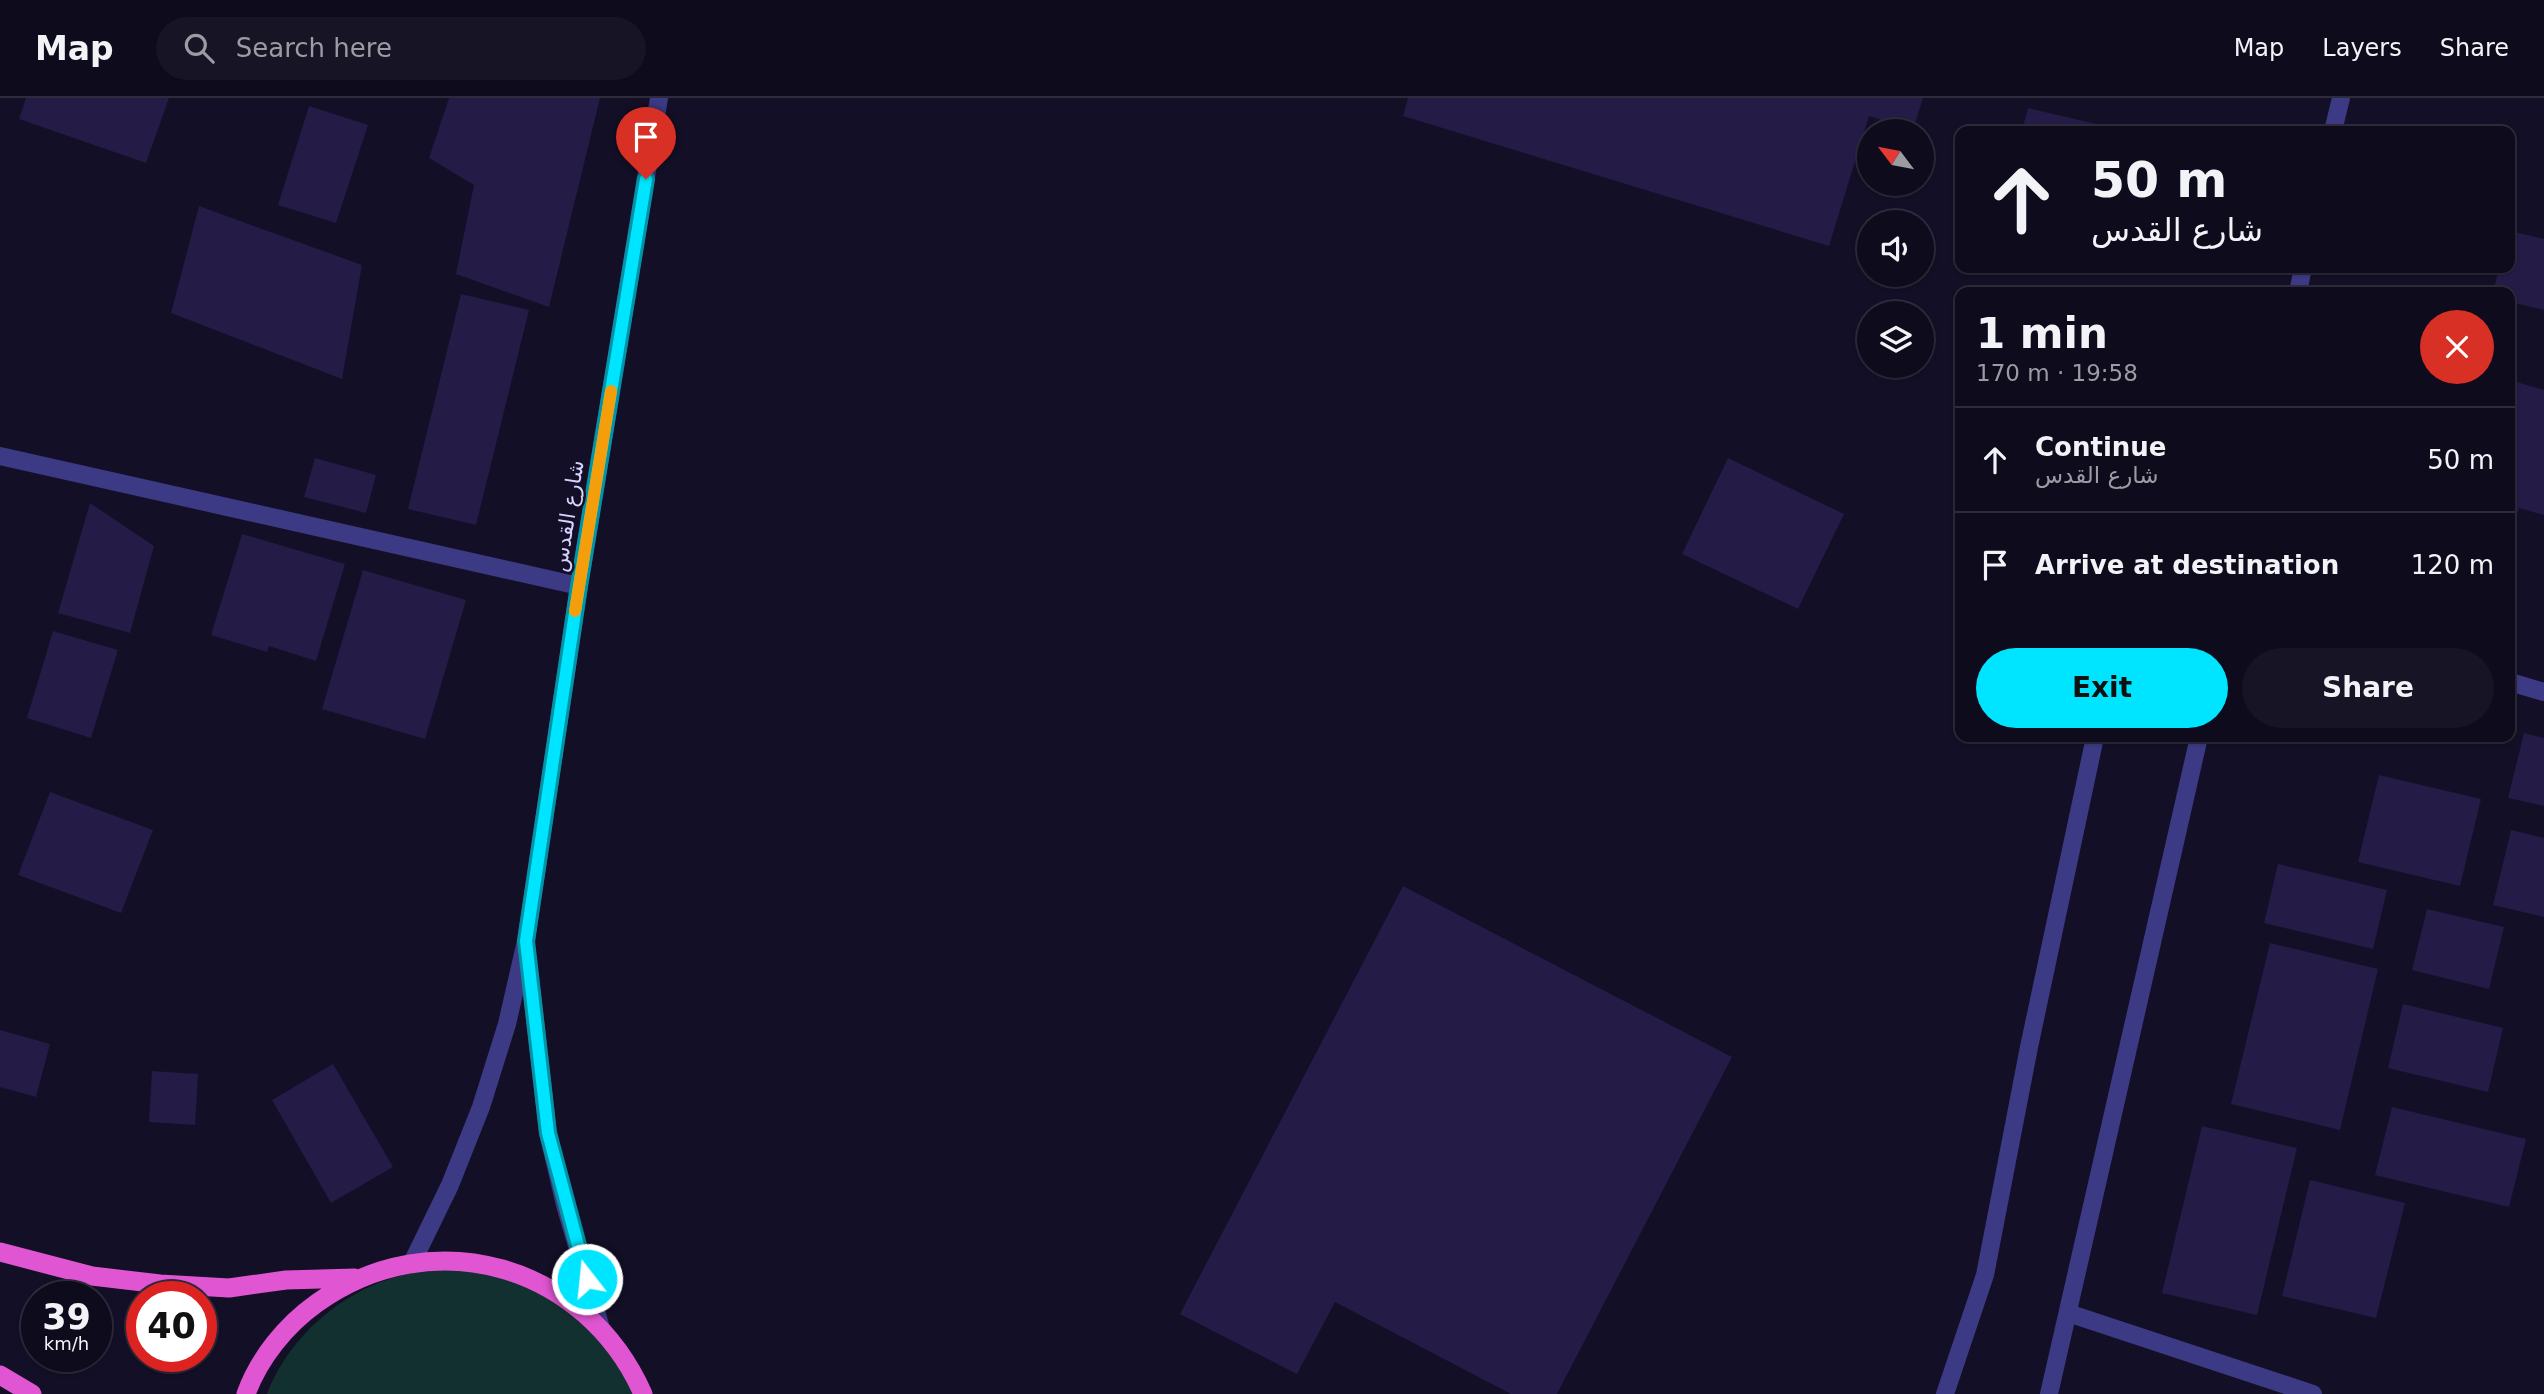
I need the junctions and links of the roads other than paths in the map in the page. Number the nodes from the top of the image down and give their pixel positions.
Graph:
1 (659, 98) edge
2 (2341, 98) edge
3 (2334, 126) edge
4 (0, 456) edge
5 (579, 586) junction
6 (2515, 683) edge
7 (2544, 692) edge
8 (2094, 742) edge
9 (2198, 742) edge
10 (526, 941) junction
11 (0, 1252) edge
12 (412, 1263) junction
13 (359, 1278) junction
14 (2068, 1313) junction
15 (601, 1328) junction
16 (0, 1375) edge
17 (32, 1394) edge
18 (246, 1394) edge
19 (643, 1394) edge
20 (1945, 1394) edge
21 (2049, 1394) edge
22 (2313, 1394) edge

1 - 5 street, شارع القدس
2 - 3 street
4 - 5 street
5 - 10 street, شارع القدس
6 - 7 street
8 - 20 street
9 - 14 street
10 - 12 street
10 - 15 street
11 - 13 highway
12 - 13 highway
12 - 15 highway
13 - 18 highway
14 - 21 street
14 - 22 street
15 - 19 highway
16 - 17 highway

